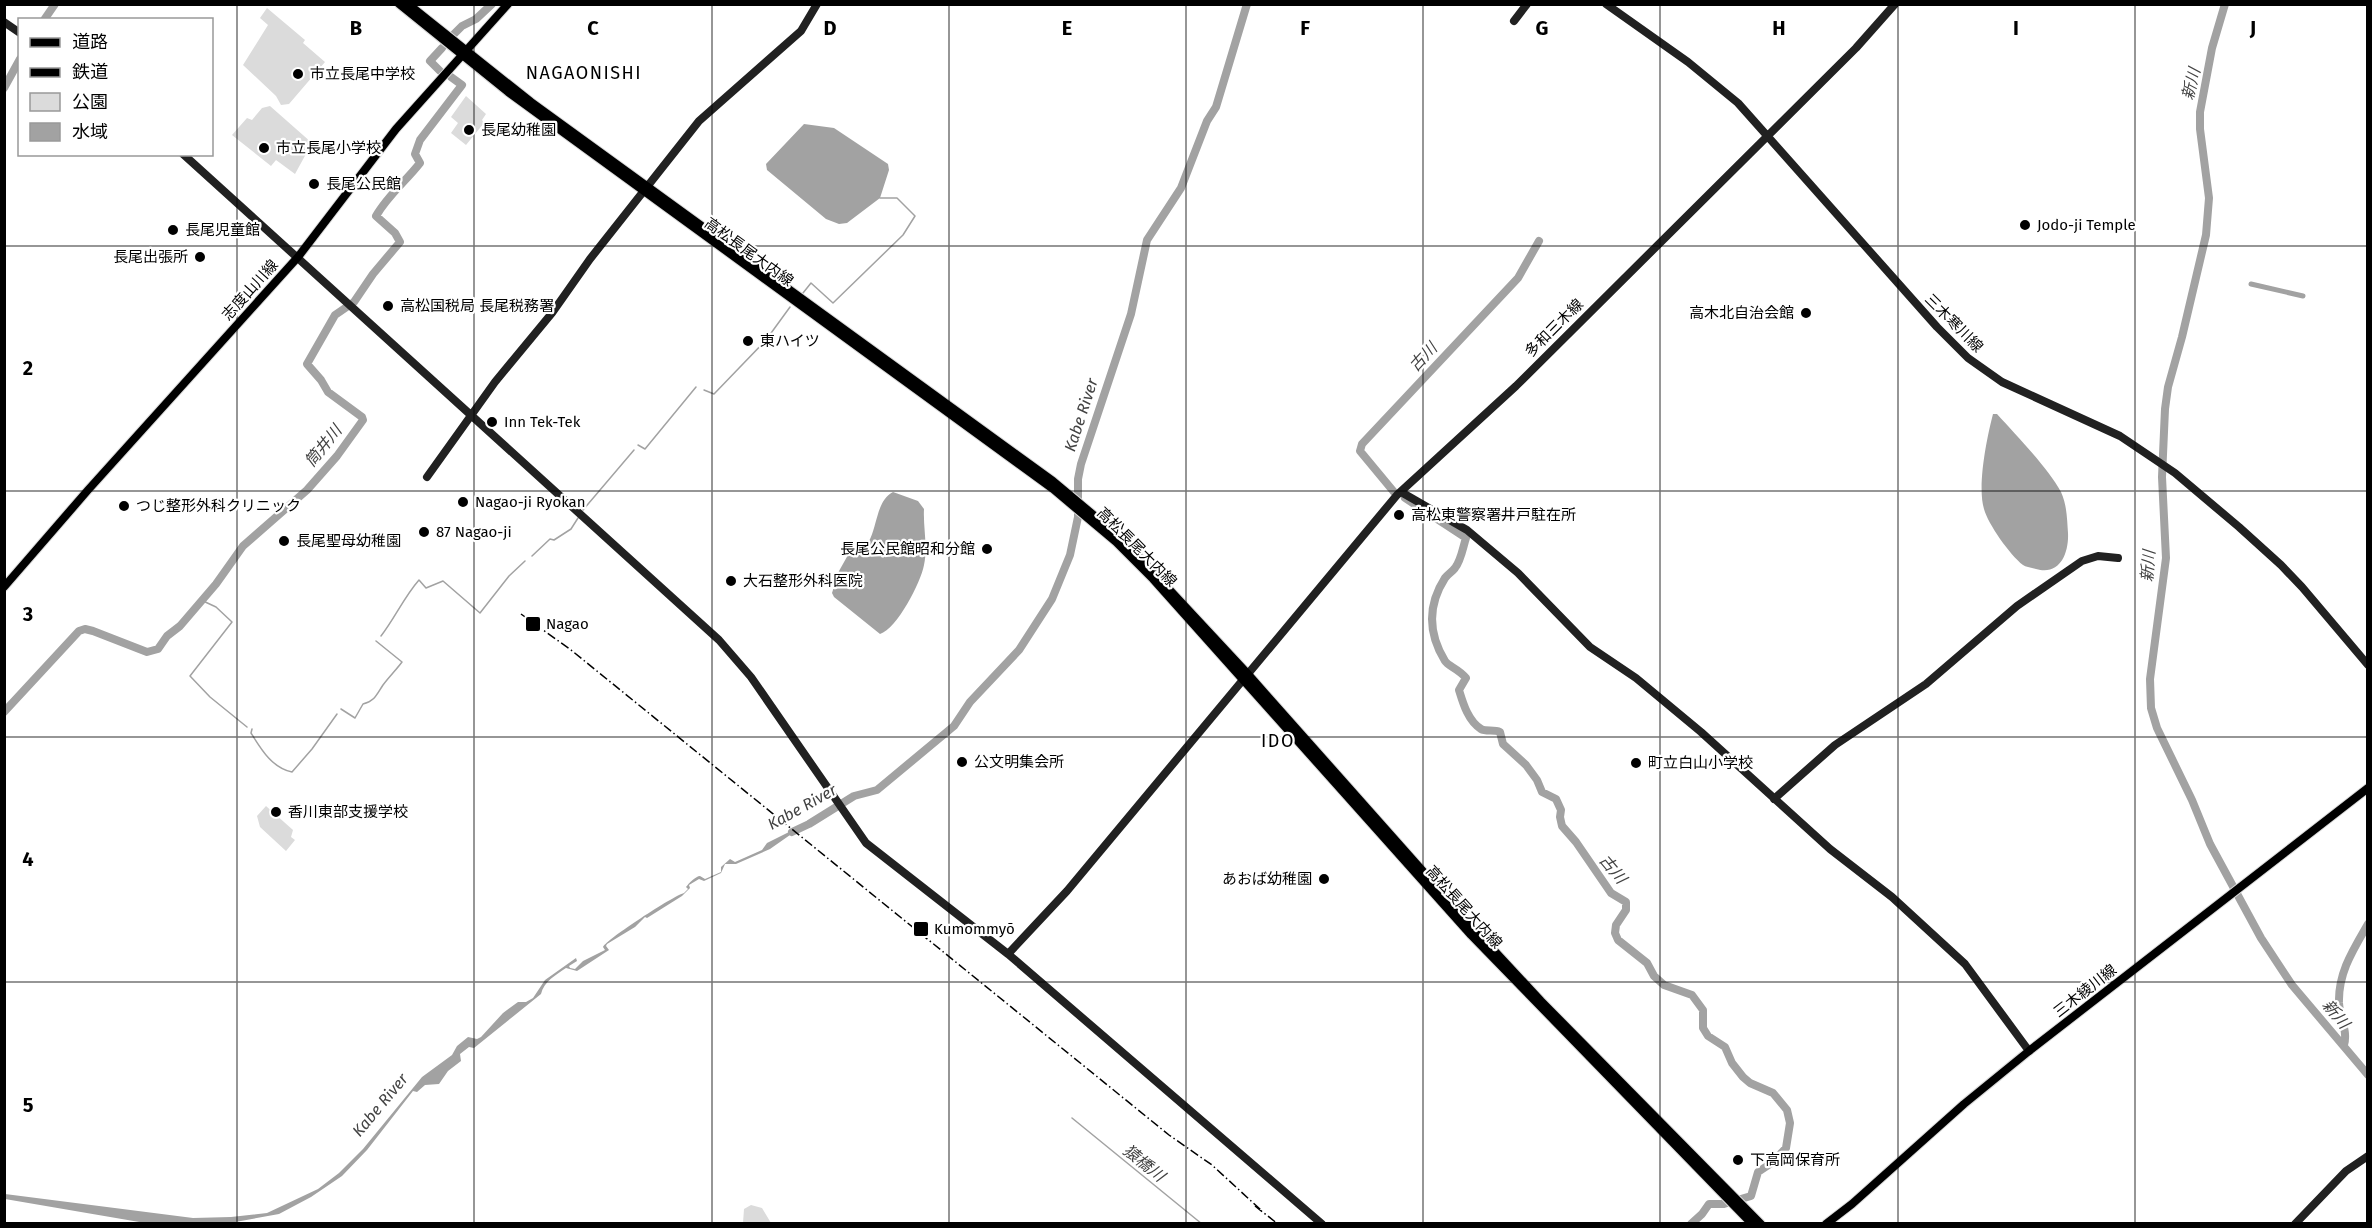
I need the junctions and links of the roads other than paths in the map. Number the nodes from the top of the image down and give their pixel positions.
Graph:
1 (399, 4) edge
2 (408, 4) edge
3 (508, 4) edge
4 (817, 4) edge
5 (1527, 4) edge
6 (1606, 4) edge
7 (1895, 4) edge
8 (1514, 21) dead end
9 (4, 22) edge
10 (18, 32) edge
11 (463, 54) junction
12 (1767, 136) junction
13 (185, 156) edge
14 (645, 189) junction
15 (298, 257) junction
16 (473, 415) junction
17 (427, 477) dead end
18 (1401, 492) junction
19 (2118, 558) dead end
20 (4, 587) edge
21 (2367, 664) edge
22 (1244, 676) junction
23 (2367, 788) edge
24 (1774, 799) junction
25 (1008, 954) junction
26 (2029, 1051) junction
27 (2367, 1156) edge
28 (1736, 1202) junction
29 (1322, 1224) edge
30 (1752, 1224) edge
31 (1761, 1224) edge
32 (1826, 1224) edge
33 (2295, 1224) edge

1 - 11 main road, 高松長尾大内線
2 - 11 main road, 高松長尾大内線
3 - 11 main road, 志度山川線
4 - 14 street
5 - 8 street
6 - 12 street, 三木寒川線
7 - 12 street, 多和三木線
9 - 10 street
11 - 14 main road, 高松長尾大内線
11 - 15 main road, 志度山川線
12 - 18 street, 多和三木線
12 - 21 street, 三木寒川線
13 - 15 street
14 - 16 street
14 - 22 main road, 高松長尾大内線
15 - 16 street
15 - 20 main road, 志度山川線
16 - 17 street
16 - 25 street
18 - 22 street, 多和三木線
18 - 24 street
19 - 24 street
22 - 25 street, 多和三木線
22 - 28 main road, 高松長尾大内線
22 - 28 main road, 高松長尾大内線
23 - 26 main road, 三木綾川線
24 - 26 street
25 - 29 street
26 - 32 main road, 三木綾川線
27 - 33 street
28 - 30 main road, 高松長尾大内線
28 - 31 main road, 高松長尾大内線

